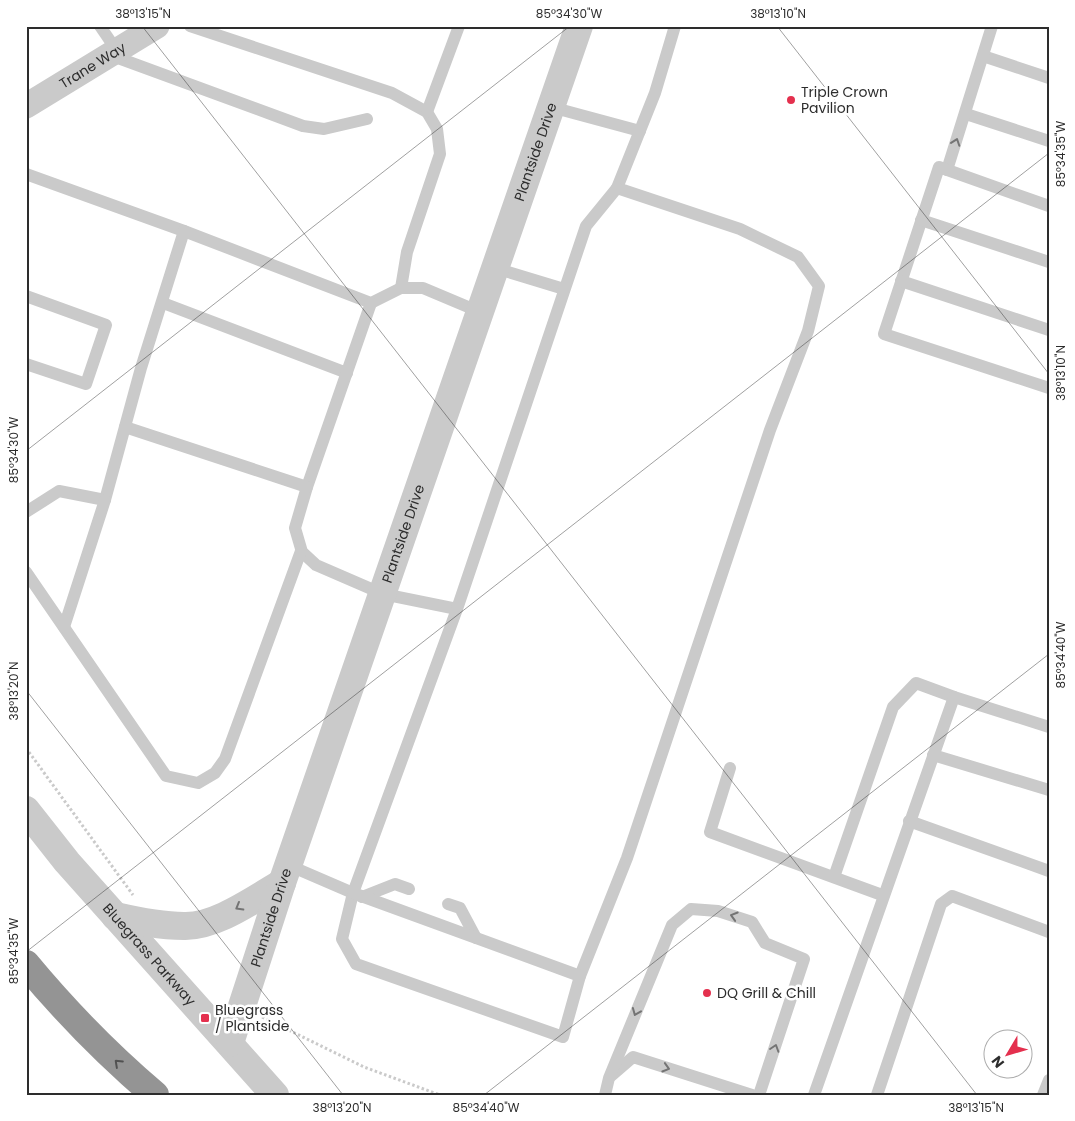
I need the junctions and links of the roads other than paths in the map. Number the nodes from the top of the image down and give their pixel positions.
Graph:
1 (100, 26) edge
2 (157, 26) edge
3 (190, 26) edge
4 (579, 26) edge
5 (675, 26) edge
6 (992, 26) edge
7 (459, 27) edge
8 (114, 53) junction
9 (983, 56) junction
10 (1049, 78) edge
11 (26, 106) edge
12 (551, 107) junction
13 (427, 112) junction
14 (966, 114) junction
15 (367, 119) dead end
16 (640, 131) junction
17 (1049, 141) edge
18 (947, 170) junction
19 (26, 174) edge
20 (617, 188) junction
21 (1049, 206) edge
22 (921, 220) junction
23 (184, 232) junction
24 (1049, 262) edge
25 (495, 268) junction
26 (901, 281) junction
27 (401, 288) junction
28 (564, 289) junction
29 (26, 296) edge
30 (163, 303) junction
31 (371, 304) junction
32 (480, 312) junction
33 (1049, 330) edge
34 (26, 364) edge
35 (348, 373) junction
36 (1049, 388) edge
37 (125, 427) junction
38 (307, 487) junction
39 (105, 500) junction
40 (26, 512) edge
41 (302, 551) junction
42 (26, 572) edge
43 (382, 594) junction
44 (457, 609) junction
45 (64, 627) junction
46 (954, 697) junction
47 (1049, 727) edge
48 (933, 755) junction
49 (730, 768) dead end
50 (1049, 790) edge
51 (26, 810) edge
52 (909, 821) junction
53 (1049, 871) edge
54 (285, 874) junction
55 (834, 877) junction
56 (409, 889) dead end
57 (358, 895) junction
58 (882, 895) junction
59 (448, 904) dead end
60 (115, 916) junction
61 (1049, 932) edge
62 (476, 938) junction
63 (26, 964) edge
64 (580, 976) junction
65 (230, 1043) junction
66 (609, 1078) junction
67 (1049, 1080) edge
68 (155, 1095) edge
69 (275, 1095) edge
70 (605, 1095) edge
71 (752, 1095) edge
72 (760, 1095) edge
73 (814, 1095) edge
74 (877, 1095) edge
75 (1043, 1095) edge

1 - 8 lane
2 - 8 street, Trane Way
3 - 13 lane
4 - 12 street, Plantside Drive
5 - 16 lane
6 - 9 lane
7 - 13 lane
8 - 11 street, Trane Way
8 - 15 lane
9 - 10 lane
9 - 14 lane
12 - 16 lane
12 - 25 street, Plantside Drive
13 - 27 lane
14 - 17 lane
18 -> 14 lane
16 - 20 lane
18 - 21 lane
18 - 22 lane
19 - 23 lane
20 - 28 lane
20 - 64 lane
22 - 24 lane
22 - 26 lane
23 - 30 lane
23 - 31 lane
25 - 28 lane
25 - 32 street, Plantside Drive
26 - 33 lane
26 - 36 lane
27 - 31 lane
27 - 32 lane
28 - 44 lane
29 - 34 lane
30 - 35 lane
30 - 37 lane
31 - 35 lane
32 - 43 street, Plantside Drive
35 - 38 lane
37 - 38 lane
37 - 39 lane
38 - 41 lane
39 - 40 lane
39 - 45 lane
41 - 43 lane
41 - 45 lane
42 - 45 lane
43 - 44 lane
43 - 54 street, Plantside Drive
44 - 57 lane
46 - 47 lane
46 - 48 lane
46 - 55 lane
48 - 50 lane
48 - 52 lane
49 - 55 lane
51 - 60 street, Bluegrass Parkway
52 - 53 lane
52 - 58 lane
54 - 57 lane
54 -> 60 street
54 - 65 street, Plantside Drive
55 - 58 lane
56 - 57 lane
57 - 62 lane
57 - 64 lane
58 - 73 lane
59 - 62 lane
60 - 65 street, Bluegrass Parkway
61 - 74 lane
62 - 64 lane
68 -> 63 highway
65 - 69 street, Bluegrass Parkway
66 - 70 lane
66 -> 71 lane
72 -> 66 lane
67 - 75 lane

